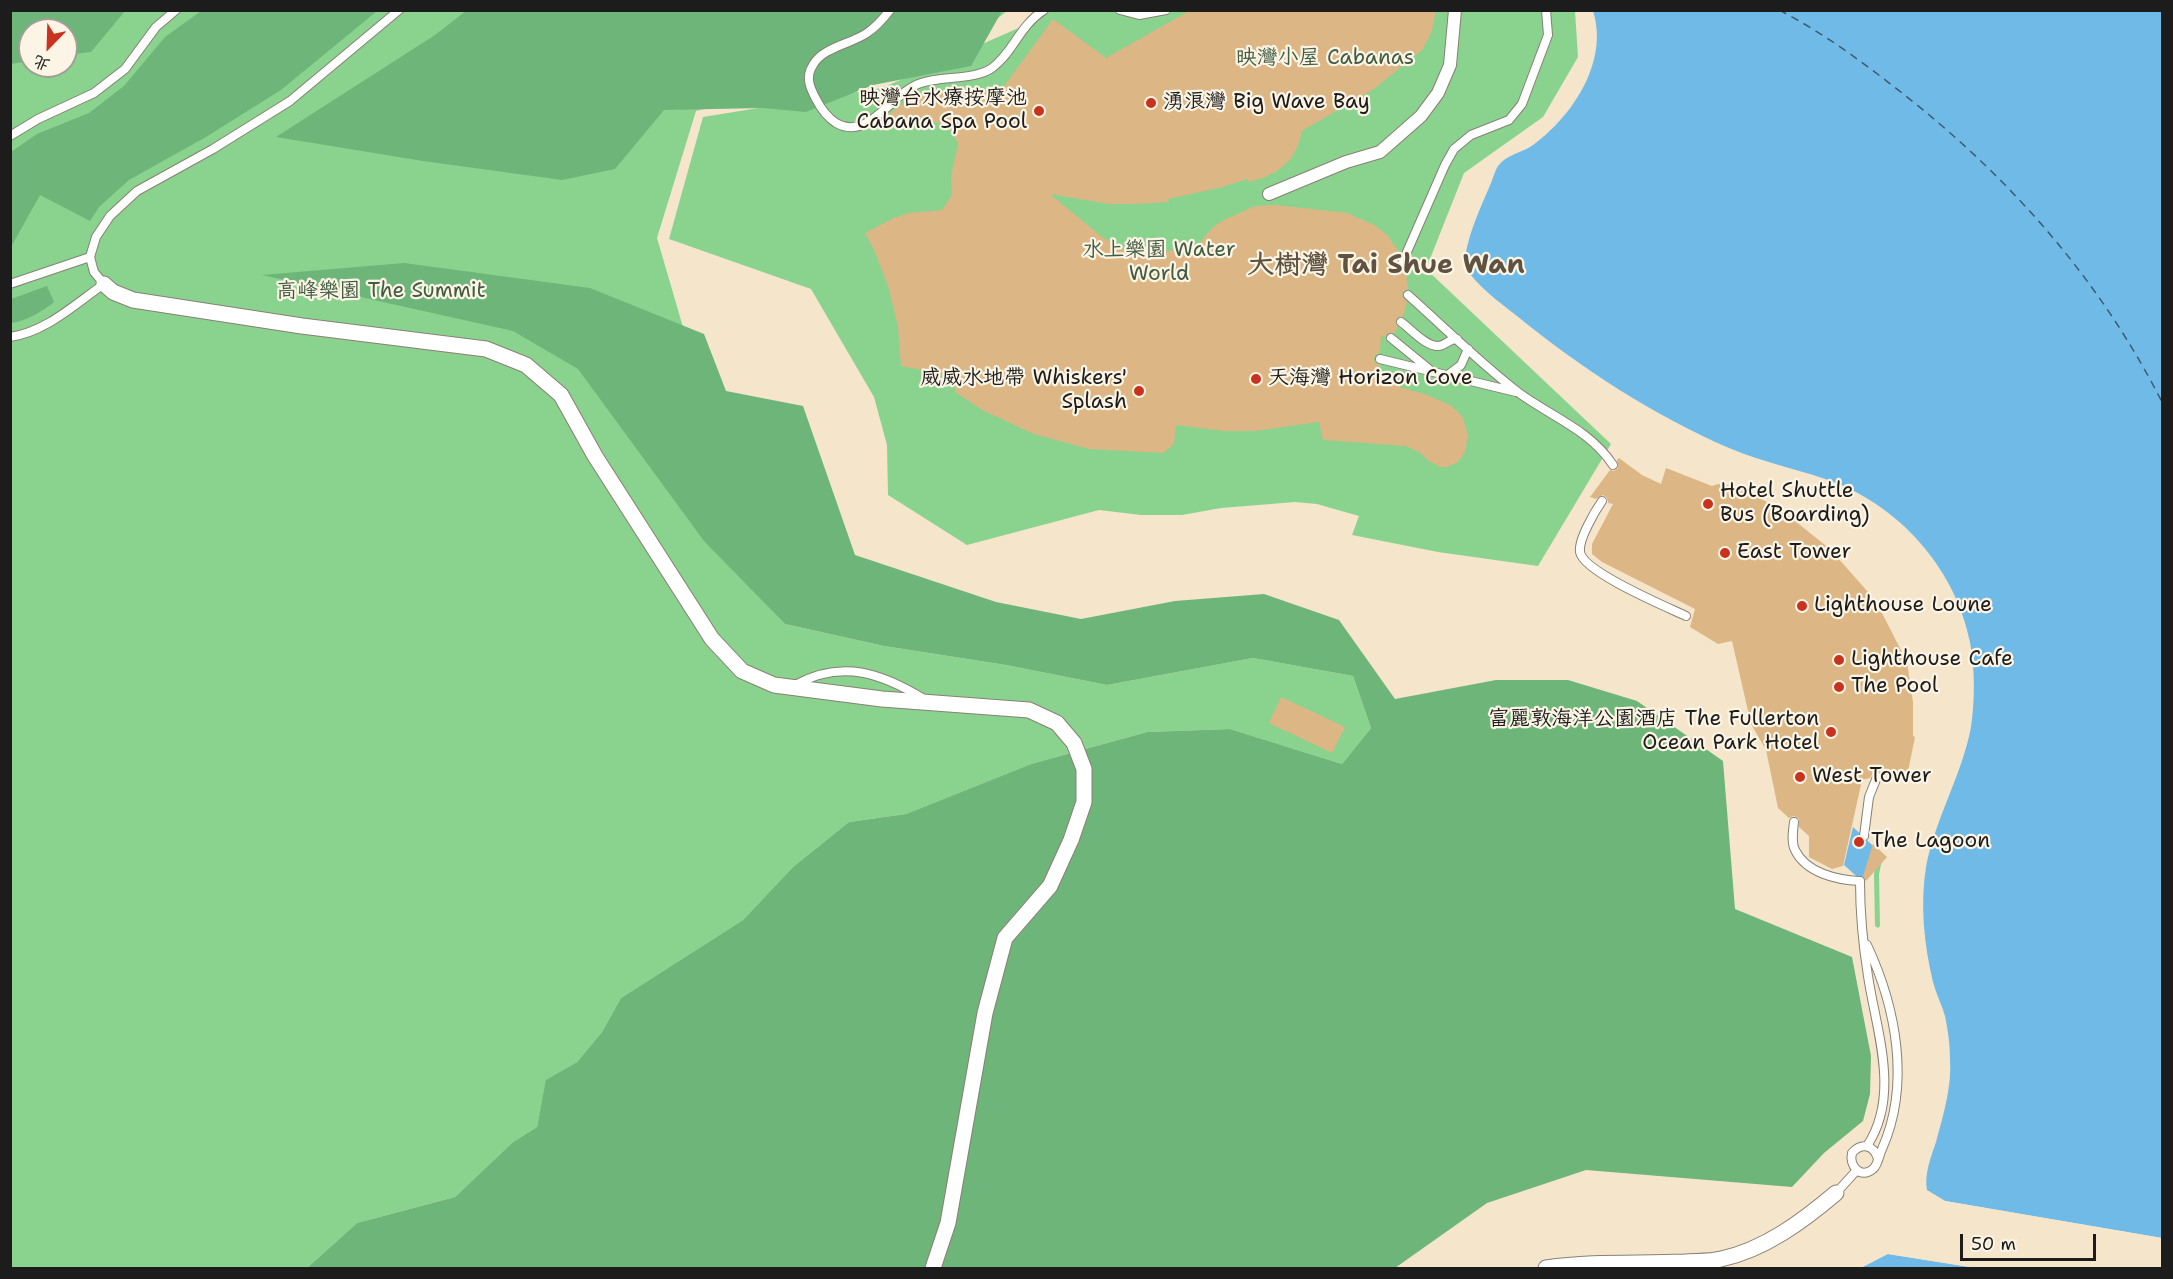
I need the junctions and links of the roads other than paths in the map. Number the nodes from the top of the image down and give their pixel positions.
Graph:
1 (176, 10) edge
2 (399, 10) edge
3 (890, 10) edge
4 (1044, 10) edge
5 (1120, 10) edge
6 (1166, 10) edge
7 (1455, 10) edge
8 (1546, 10) edge
9 (10, 136) edge
10 (1269, 194) dead end
11 (90, 257) junction
12 (1403, 261) dead end
13 (10, 284) edge
14 (104, 284) junction
15 (1408, 295) dead end
16 (1401, 322) dead end
17 (10, 337) edge
18 (1391, 338) dead end
19 (1457, 339) junction
20 (1468, 349) junction
21 (1380, 359) dead end
22 (1430, 370) junction
23 (1448, 375) junction
24 (1520, 393) junction
25 (1613, 465) dead end
26 (1602, 501) dead end
27 (1686, 616) dead end
28 (791, 687) junction
29 (929, 702) junction
30 (1877, 777) dead end
31 (1794, 822) dead end
32 (1864, 836) dead end
33 (1865, 941) junction
34 (1866, 1146) junction
35 (1878, 1159) junction
36 (1857, 1170) junction
37 (1836, 1193) joint
38 (933, 1269) edge
39 (1546, 1269) edge

1 - 9 lane
2 - 11 lane
3 - 4 lane
5 - 6 lane
7 - 10 street
8 - 12 lane
11 - 13 lane
11 - 14 lane
14 - 17 lane
14 - 28 street
15 - 19 lane
16 - 19 lane
18 - 22 lane
19 - 20 lane
20 - 23 lane
20 - 24 lane
21 - 22 lane
22 - 23 lane
23 - 24 lane
24 - 25 lane
26 - 27 lane
28 - 29 street
28 - 29 lane
29 - 38 street
30 - 32 lane
31 - 33 lane
33 - 34 lane
33 - 35 lane
34 - 35 lane
34 - 36 lane
35 - 36 lane
36 - 37 lane
37 - 39 street

